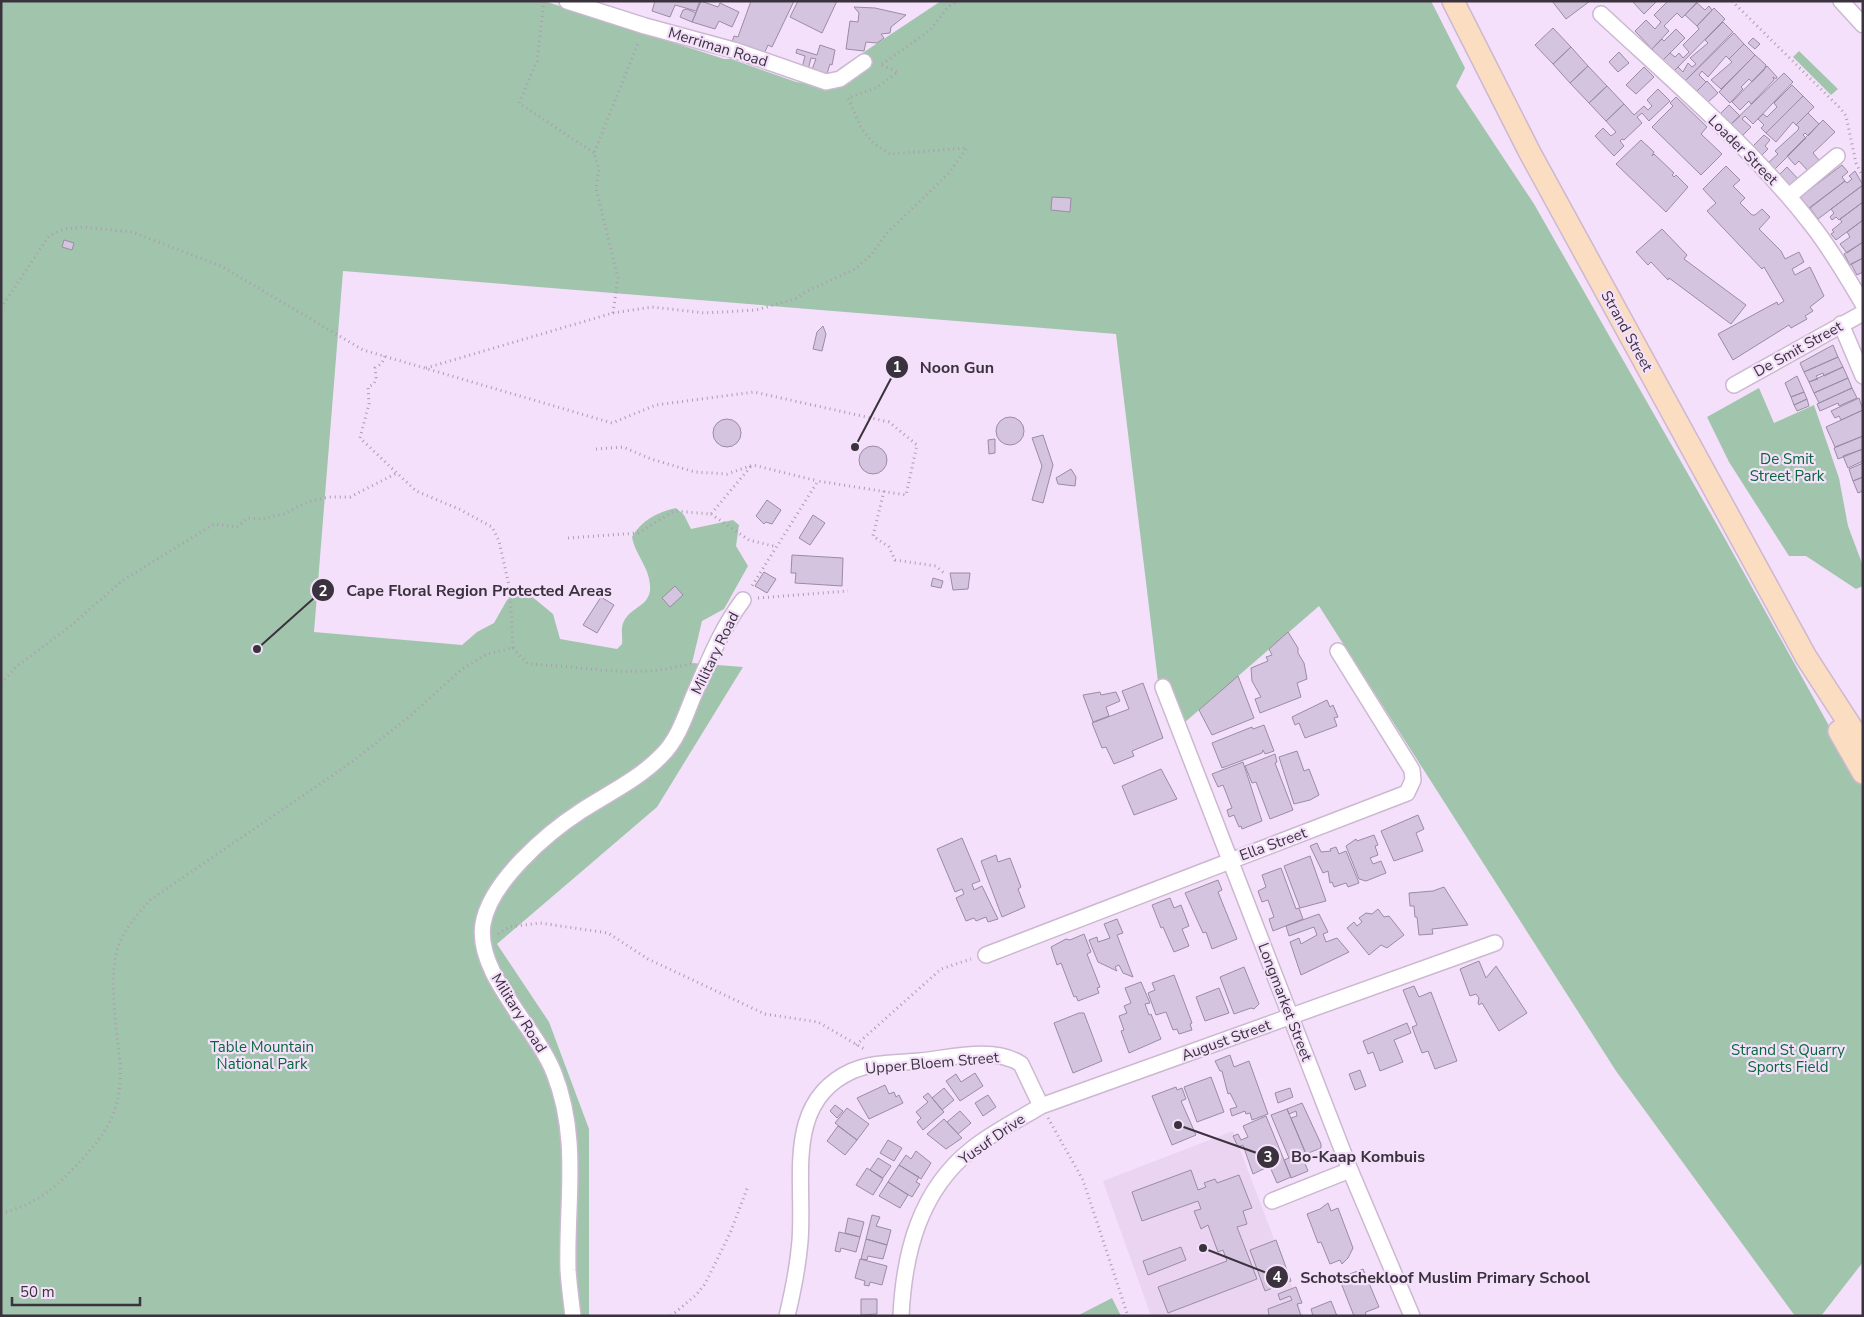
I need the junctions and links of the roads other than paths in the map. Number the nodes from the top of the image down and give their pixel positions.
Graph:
1 (567, 1) edge
2 (1453, 1) edge
3 (1841, 1) edge
4 (1601, 14) dead end
5 (1863, 24) edge
6 (864, 62) road end
7 (1837, 156) dead end
8 (1789, 196) junction
9 (1863, 304) edge
10 (1863, 312) edge
11 (1841, 324) junction
12 (1863, 376) edge
13 (1734, 385) dead end
14 (743, 600) road end
15 (1338, 652) dead end
16 (1806, 658) junction
17 (1163, 687) dead end
18 (1863, 745) edge
19 (1863, 773) edge
20 (1230, 860) junction
21 (1495, 943) dead end
22 (986, 955) road end
23 (1290, 1017) junction
24 (1041, 1106) junction
25 (1350, 1170) junction
26 (1272, 1201) dead end
27 (573, 1316) edge
28 (788, 1316) edge
29 (900, 1316) edge
30 (1412, 1316) edge

1 - 6 street, Merriman Road
2 - 16 street, Strand Street
3 - 5 street
4 - 8 street, Loader Street
7 - 8 street
8 - 9 street, Loader Street
10 - 11 street, De Smit Street
11 - 12 street
11 - 13 street, De Smit Street
14 - 27 street, Military Road
15 - 20 street, Ella Street
16 - 18 street, Strand Street
16 - 19 street, Strand Street
17 - 20 street, Longmarket Street
20 - 22 street, Ella Street
20 - 23 street, Longmarket Street
21 - 23 street, August Street
23 - 24 street, August Street
23 - 25 street, Longmarket Street
24 - 28 street, Upper Bloem Street
24 - 29 street, Yusuf Drive
25 - 26 street
25 - 30 street, Longmarket Street

